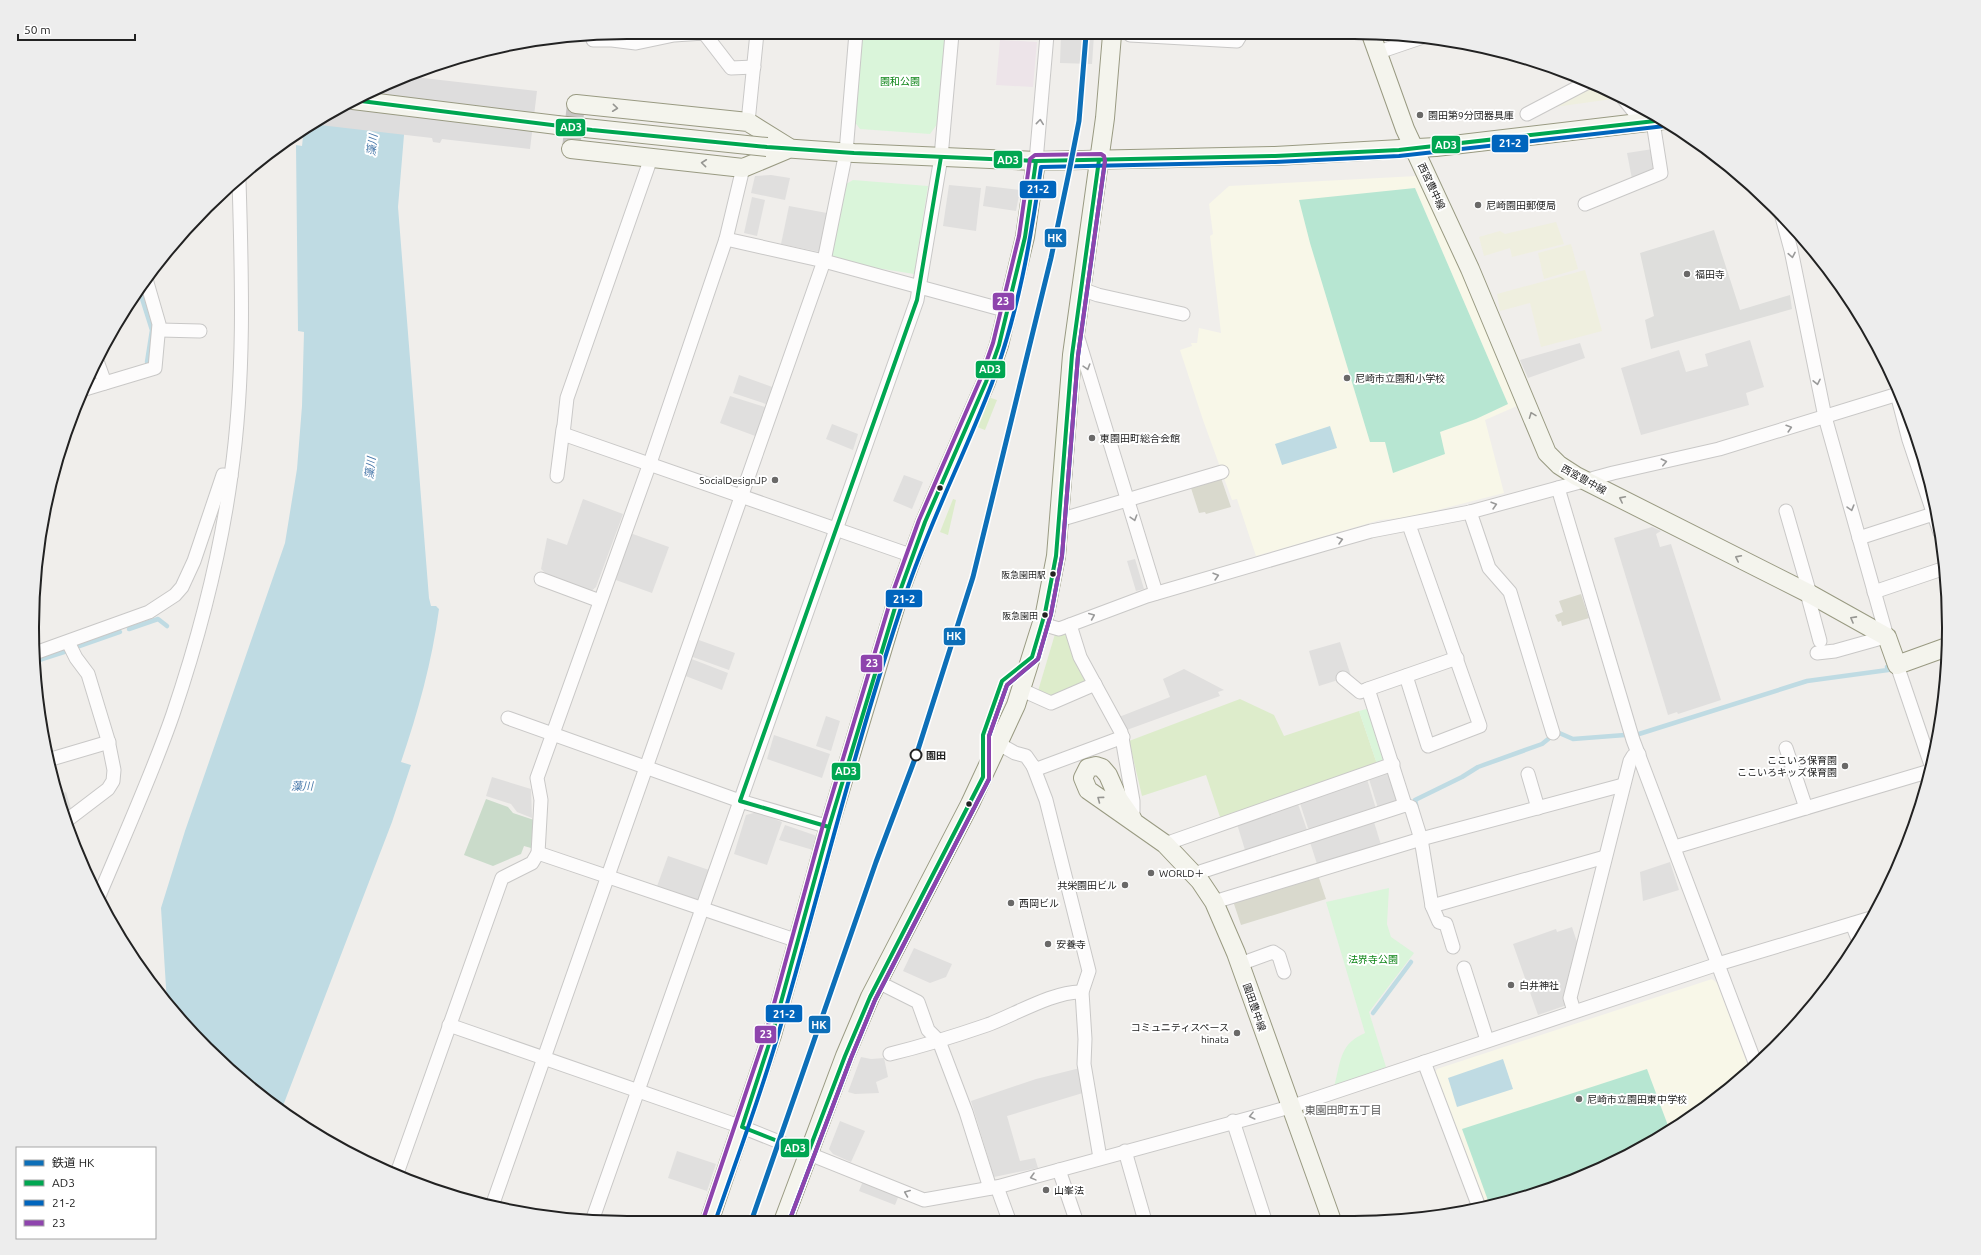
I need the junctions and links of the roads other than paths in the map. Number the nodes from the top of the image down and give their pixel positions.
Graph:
1 (653, 39) edge
2 (709, 39) edge
3 (756, 39) edge
4 (855, 39) edge
5 (952, 39) edge
6 (1047, 39) edge
7 (1112, 39) edge
8 (1191, 39) edge
9 (1238, 39) edge
10 (593, 40) dead end
11 (1400, 41) edge
12 (1374, 45) edge
13 (754, 67) junction
14 (1583, 86) edge
15 (364, 101) edge
16 (576, 104) dead end
17 (1527, 114) dead end
18 (748, 122) junction
19 (1653, 122) edge
20 (790, 148) junction
21 (571, 149) dead end
22 (1414, 149) junction
23 (846, 152) junction
24 (941, 157) junction
25 (651, 158) junction
26 (1100, 160) junction
27 (1036, 161) junction
28 (743, 168) junction
29 (239, 185) edge
30 (1585, 204) dead end
31 (1785, 227) edge
32 (726, 239) junction
33 (824, 261) junction
34 (148, 287) edge
35 (920, 287) junction
36 (1081, 289) junction
37 (1008, 311) junction
38 (1183, 314) dead end
39 (160, 330) junction
40 (1075, 330) junction
41 (200, 331) dead end
42 (100, 368) edge
43 (105, 383) junction
44 (91, 387) edge
45 (1894, 395) edge
46 (1825, 417) junction
47 (563, 429) junction
48 (650, 463) junction
49 (1222, 472) dead end
50 (231, 476) junction
51 (557, 476) dead end
52 (1585, 480) junction
53 (1558, 488) junction
54 (743, 496) junction
55 (1128, 500) junction
56 (1786, 511) dead end
57 (1470, 512) junction
58 (1931, 515) edge
59 (1059, 520) junction
60 (1409, 525) junction
61 (836, 530) junction
62 (1859, 538) junction
63 (913, 556) junction
64 (1939, 570) edge
65 (541, 580) dead end
66 (1874, 592) junction
67 (1809, 593) junction
68 (1156, 594) junction
69 (600, 601) junction
70 (1042, 624) junction
71 (1070, 625) junction
72 (1886, 637) junction
73 (68, 642) junction
74 (1941, 649) edge
75 (40, 651) edge
76 (1457, 658) junction
77 (1897, 665) junction
78 (1406, 676) junction
79 (1343, 678) dead end
80 (1095, 684) junction
81 (1368, 689) junction
82 (1022, 690) junction
83 (508, 718) dead end
84 (1553, 733) dead end
85 (552, 735) junction
86 (1123, 737) junction
87 (108, 742) junction
88 (999, 744) junction
89 (1786, 748) dead end
90 (1639, 754) junction
91 (1928, 754) edge
92 (54, 758) edge
93 (1393, 764) junction
94 (1033, 766) junction
95 (646, 767) junction
96 (1924, 773) edge
97 (1528, 774) dead end
98 (1623, 785) junction
99 (740, 801) junction
100 (1405, 805) junction
101 (1538, 808) junction
102 (1806, 808) junction
103 (70, 818) edge
104 (1133, 820) joint
105 (829, 828) junction
106 (1424, 838) junction
107 (1165, 844) junction
108 (1675, 847) junction
109 (538, 853) junction
110 (1605, 857) junction
111 (1194, 874) junction
112 (608, 876) junction
113 (101, 890) edge
114 (1214, 902) junction
115 (1432, 906) junction
116 (703, 909) junction
117 (1864, 920) edge
118 (1852, 924) junction
119 (1856, 934) edge
120 (798, 941) junction
121 (1453, 947) dead end
122 (1240, 964) junction
123 (1718, 964) junction
124 (1464, 968) dead end
125 (1284, 972) dead end
126 (878, 982) junction
127 (1082, 992) junction
128 (1574, 1012) junction
129 (449, 1025) junction
130 (1487, 1040) junction
131 (938, 1041) junction
132 (890, 1054) dead end
133 (544, 1058) junction
134 (1754, 1059) edge
135 (1424, 1062) junction
136 (637, 1091) junction
137 (1290, 1107) junction
138 (1233, 1121) junction
139 (742, 1127) junction
140 (1125, 1151) junction
141 (808, 1153) junction
142 (1100, 1158) junction
143 (398, 1169) edge
144 (1059, 1170) junction
145 (993, 1187) junction
146 (494, 1200) edge
147 (1477, 1203) edge
148 (594, 1215) edge
149 (711, 1216) edge
150 (785, 1216) edge
151 (1007, 1216) edge
152 (1075, 1216) edge
153 (1144, 1216) edge
154 (1264, 1216) edge
155 (1330, 1216) edge

1 - 10 street
2 - 13 street
3 - 13 street
4 - 23 street
5 - 24 street
27 -> 6 street
7 - 26 street
8 - 9 street
11 - 12 street
12 - 22 street, 西宮豊中線
13 - 18 street
14 - 17 street
15 - 20 street, bridge
16 -> 18 street
18 - 20 street
19 - 22 street
19 - 30 street
20 - 23 street
20 - 28 street
21 - 25 street
22 - 26 street
52 -> 22 street, 西宮豊中線
23 - 24 street
23 - 33 street
24 - 27 street
24 - 35 street
28 -> 25 street
25 - 47 street
26 - 27 street
26 - 36 street
27 - 37 street
28 - 32 street
29 - 50 street
31 -> 46 street
32 - 33 street
32 - 48 street
33 - 35 street
33 - 54 street
34 - 39 street
35 - 37 street
35 - 61 street
36 - 38 street
36 - 40 street
37 - 63 street
39 - 41 street
39 - 43 street
40 -> 55 street
40 - 59 street
42 - 43 street
43 - 44 street
45 - 46 street
52 -> 46 street
46 -> 62 street
47 - 48 street
47 - 51 street
48 - 54 street
48 - 69 street
49 - 55 street
50 - 73 street
50 - 113 street
52 - 53 street
67 -> 52 street, 西宮豊中線
57 -> 53 street
53 - 90 street
54 - 61 street
54 - 95 street
55 - 59 street
55 -> 68 street
56 - 67 street
57 - 60 street
57 - 84 street
58 - 62 street
59 - 70 street
68 -> 60 street
60 - 76 street
61 - 63 street
61 - 99 street
62 - 66 street
63 - 105 street
64 - 66 street
65 - 69 street
66 - 72 street
72 -> 67 street, 西宮豊中線
67 - 72 street
71 -> 68 street
69 - 85 street
70 - 71 street
70 - 82 street
71 - 80 street
72 - 77 street
73 - 75 street
73 - 87 street
74 - 77 street
76 - 78 street
76 - 78 street
77 - 91 street
78 - 81 street
79 - 81 street
80 - 82 street
80 - 86 street
81 - 93 street
82 - 88 street
83 - 85 street
85 - 95 street
85 - 109 street
86 - 94 street
86 - 104 street
87 - 92 street
87 - 103 street
88 - 94 street
88 - 126 street
89 - 102 street
90 - 98 street
90 - 108 street
93 - 100 street
93 - 107 street
94 - 127 street
95 - 99 street
95 - 112 street
96 - 102 street
97 - 101 street
98 - 101 street
98 - 110 street
99 - 105 street
99 - 116 street
100 - 106 street
100 - 111 street
101 - 106 street
102 - 108 street
104 - 107 street, 園田豊中線
105 - 120 street
106 - 114 street
106 - 115 street
107 - 111 street, 園田豊中線
108 - 123 street
109 - 112 street
109 - 129 street
110 - 115 street
110 - 128 street
111 - 114 street, 園田豊中線
112 - 116 street
112 - 133 street
114 - 122 street, 園田豊中線
115 - 121 street
116 - 120 street
116 - 136 street
117 - 118 street
118 - 119 street
118 - 123 street
120 - 139 street
122 - 125 street
122 - 137 street, 園田豊中線
123 - 128 street
123 - 134 street
124 - 130 street
126 - 131 street
126 - 141 street
127 - 131 street
127 - 142 street
128 - 130 street
129 - 133 street
129 - 143 street
130 - 135 street
131 - 132 street
131 - 145 street
133 - 136 street
133 - 146 street
135 - 137 street
135 - 147 street
136 - 139 street
136 - 148 street
137 -> 138 street
137 - 155 street, 園田豊中線
138 - 140 street
138 - 154 street
139 - 141 street
139 - 149 street
140 - 142 street
140 - 153 street
145 -> 141 street
141 - 150 street
142 - 144 street
144 -> 145 street
144 - 152 street
145 - 151 street

